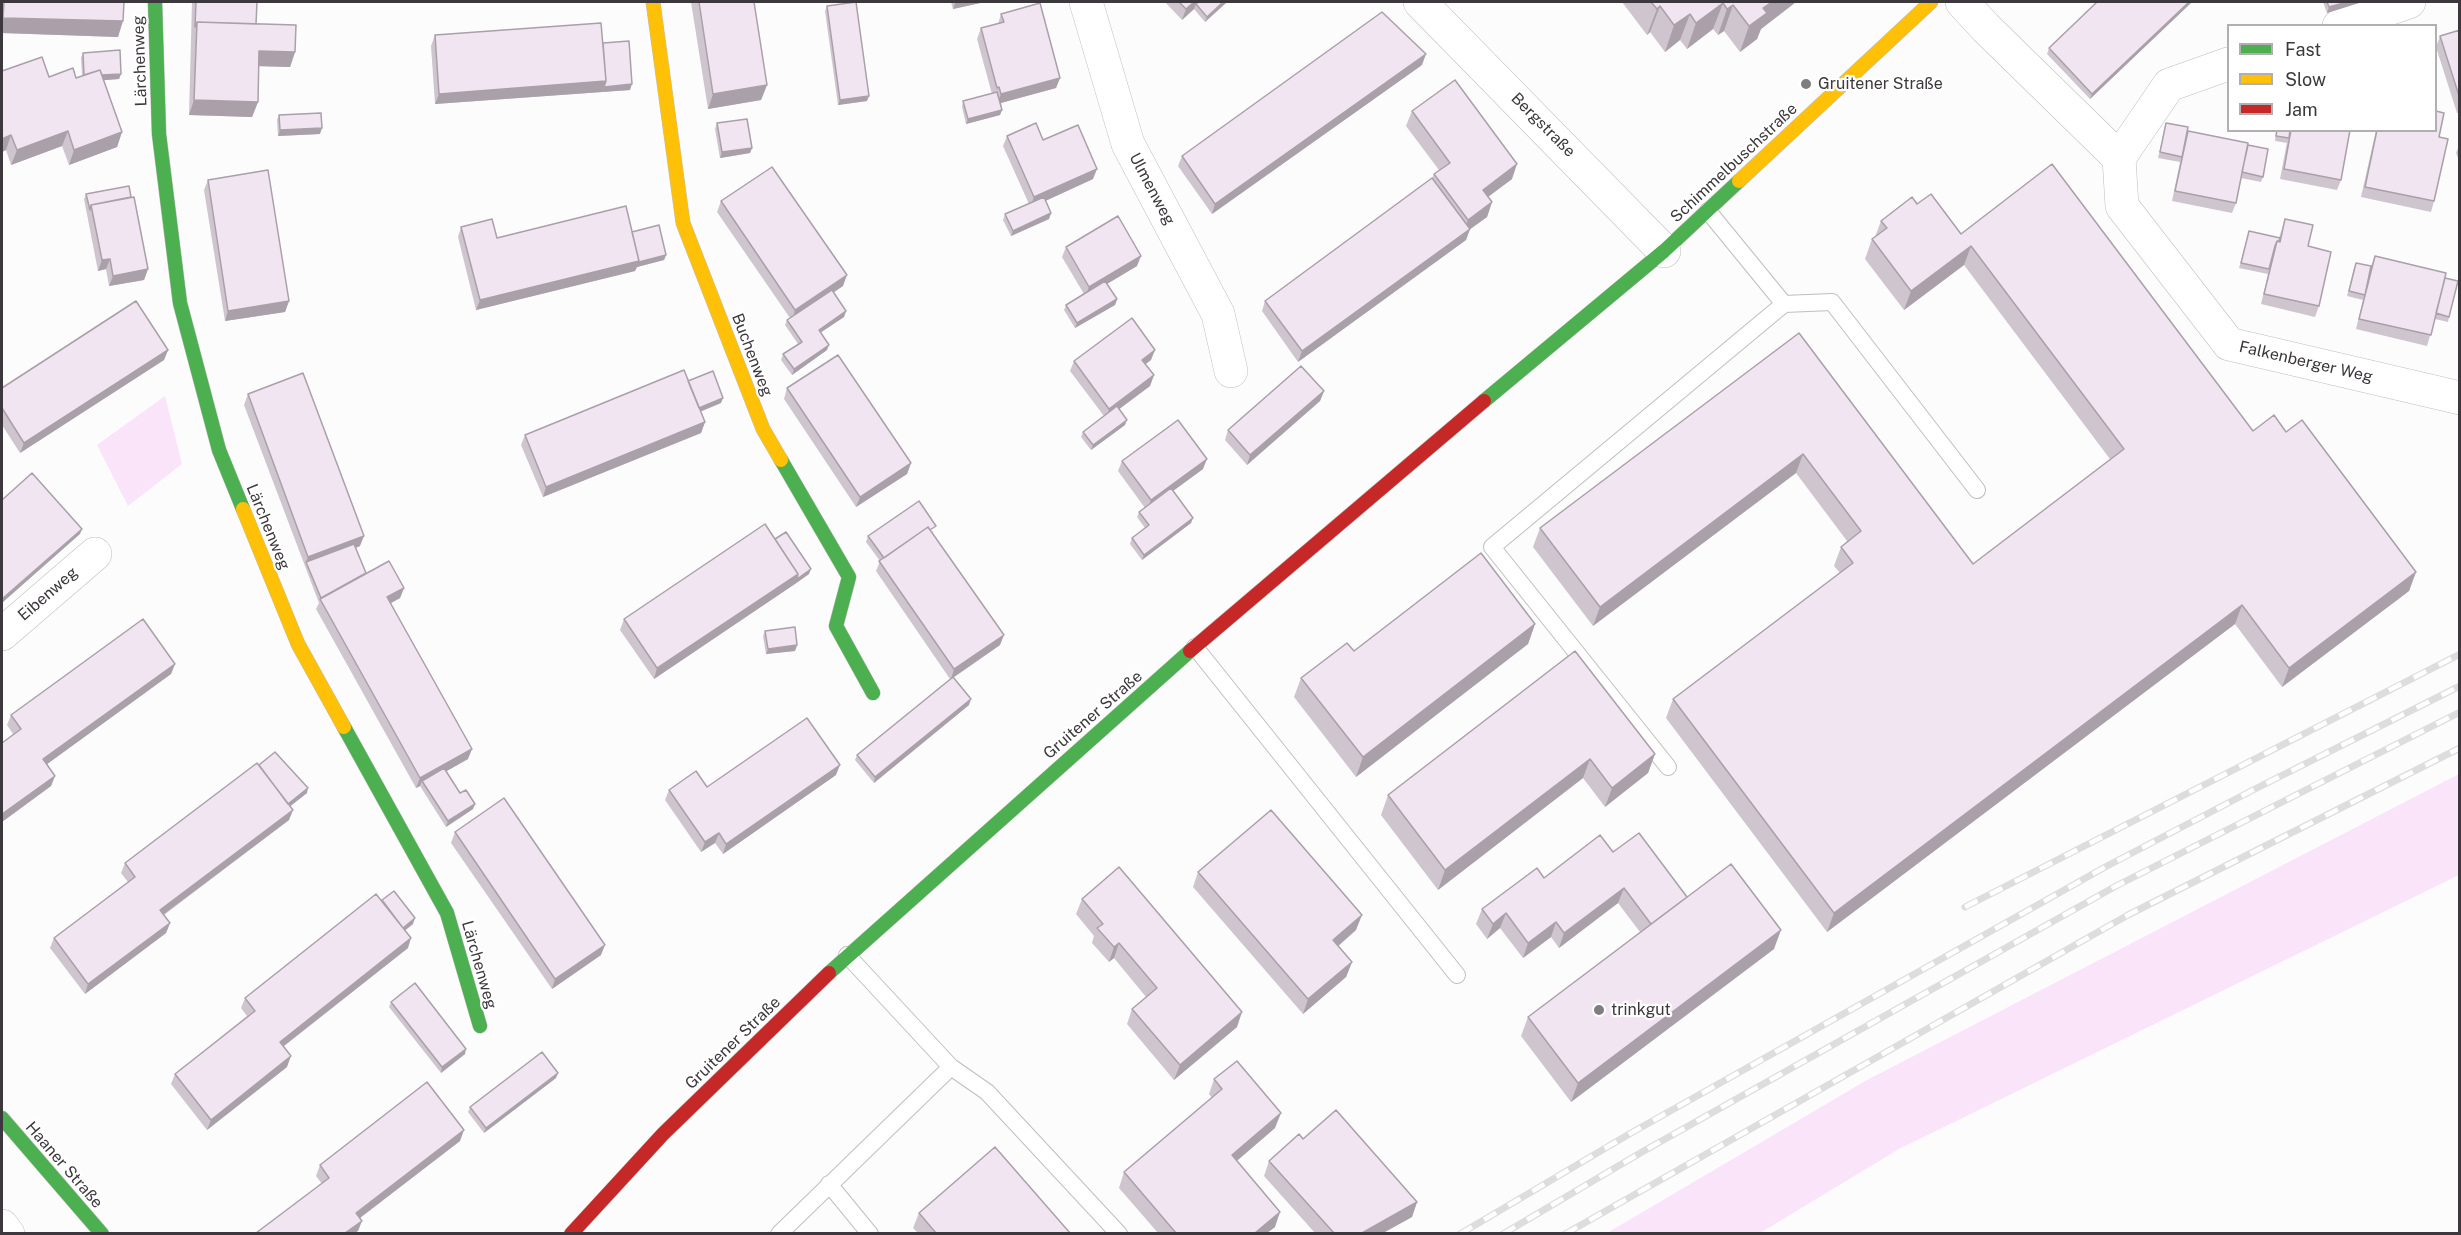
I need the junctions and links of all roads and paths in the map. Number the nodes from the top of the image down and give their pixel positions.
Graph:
1 (155, 2) edge
2 (653, 2) edge
3 (1086, 2) edge
4 (1420, 2) edge
5 (1931, 2) edge
6 (1962, 2) edge
7 (2409, 2) edge
8 (2345, 24) edge
9 (2227, 65) edge
10 (2119, 158) junction
11 (1708, 211) junction
12 (1664, 251) junction
13 (1784, 304) junction
14 (1231, 371) dead end
15 (2460, 398) edge
16 (1977, 490) dead end
17 (95, 554) dead end
18 (2, 634) edge
19 (1195, 647) junction
20 (873, 693) dead end
21 (1668, 767) dead end
22 (847, 954) junction
23 (1457, 975) dead end
24 (480, 1026) dead end
25 (951, 1068) junction
26 (2, 1118) edge
27 (829, 1184) junction
28 (2, 1226) edge
29 (8, 1233) edge
30 (102, 1233) edge
31 (571, 1233) edge
32 (779, 1233) edge
33 (870, 1233) edge
34 (1119, 1233) edge

1 - 24 main road, Lärchenweg
2 - 20 main road, Buchenweg
3 - 14 street, Ulmenweg
4 - 12 street, Bergstraße
5 - 11 main road, Schimmelbuschstraße
6 - 10 street
7 - 8 street
9 - 10 street
10 - 15 street, Falkenberger Weg
11 - 12 main road, Schimmelbuschstraße
11 - 13 lane
12 - 19 main road, Gruitener Straße
13 - 16 lane
13 - 21 lane
17 - 18 street, Eibenweg
19 - 22 main road, Gruitener Straße
19 - 23 lane
22 - 25 lane
22 - 31 main road, Gruitener Straße
25 - 27 lane
25 - 34 lane
26 - 30 main road, Haaner Straße
27 - 32 lane
27 - 33 lane
28 - 29 street

